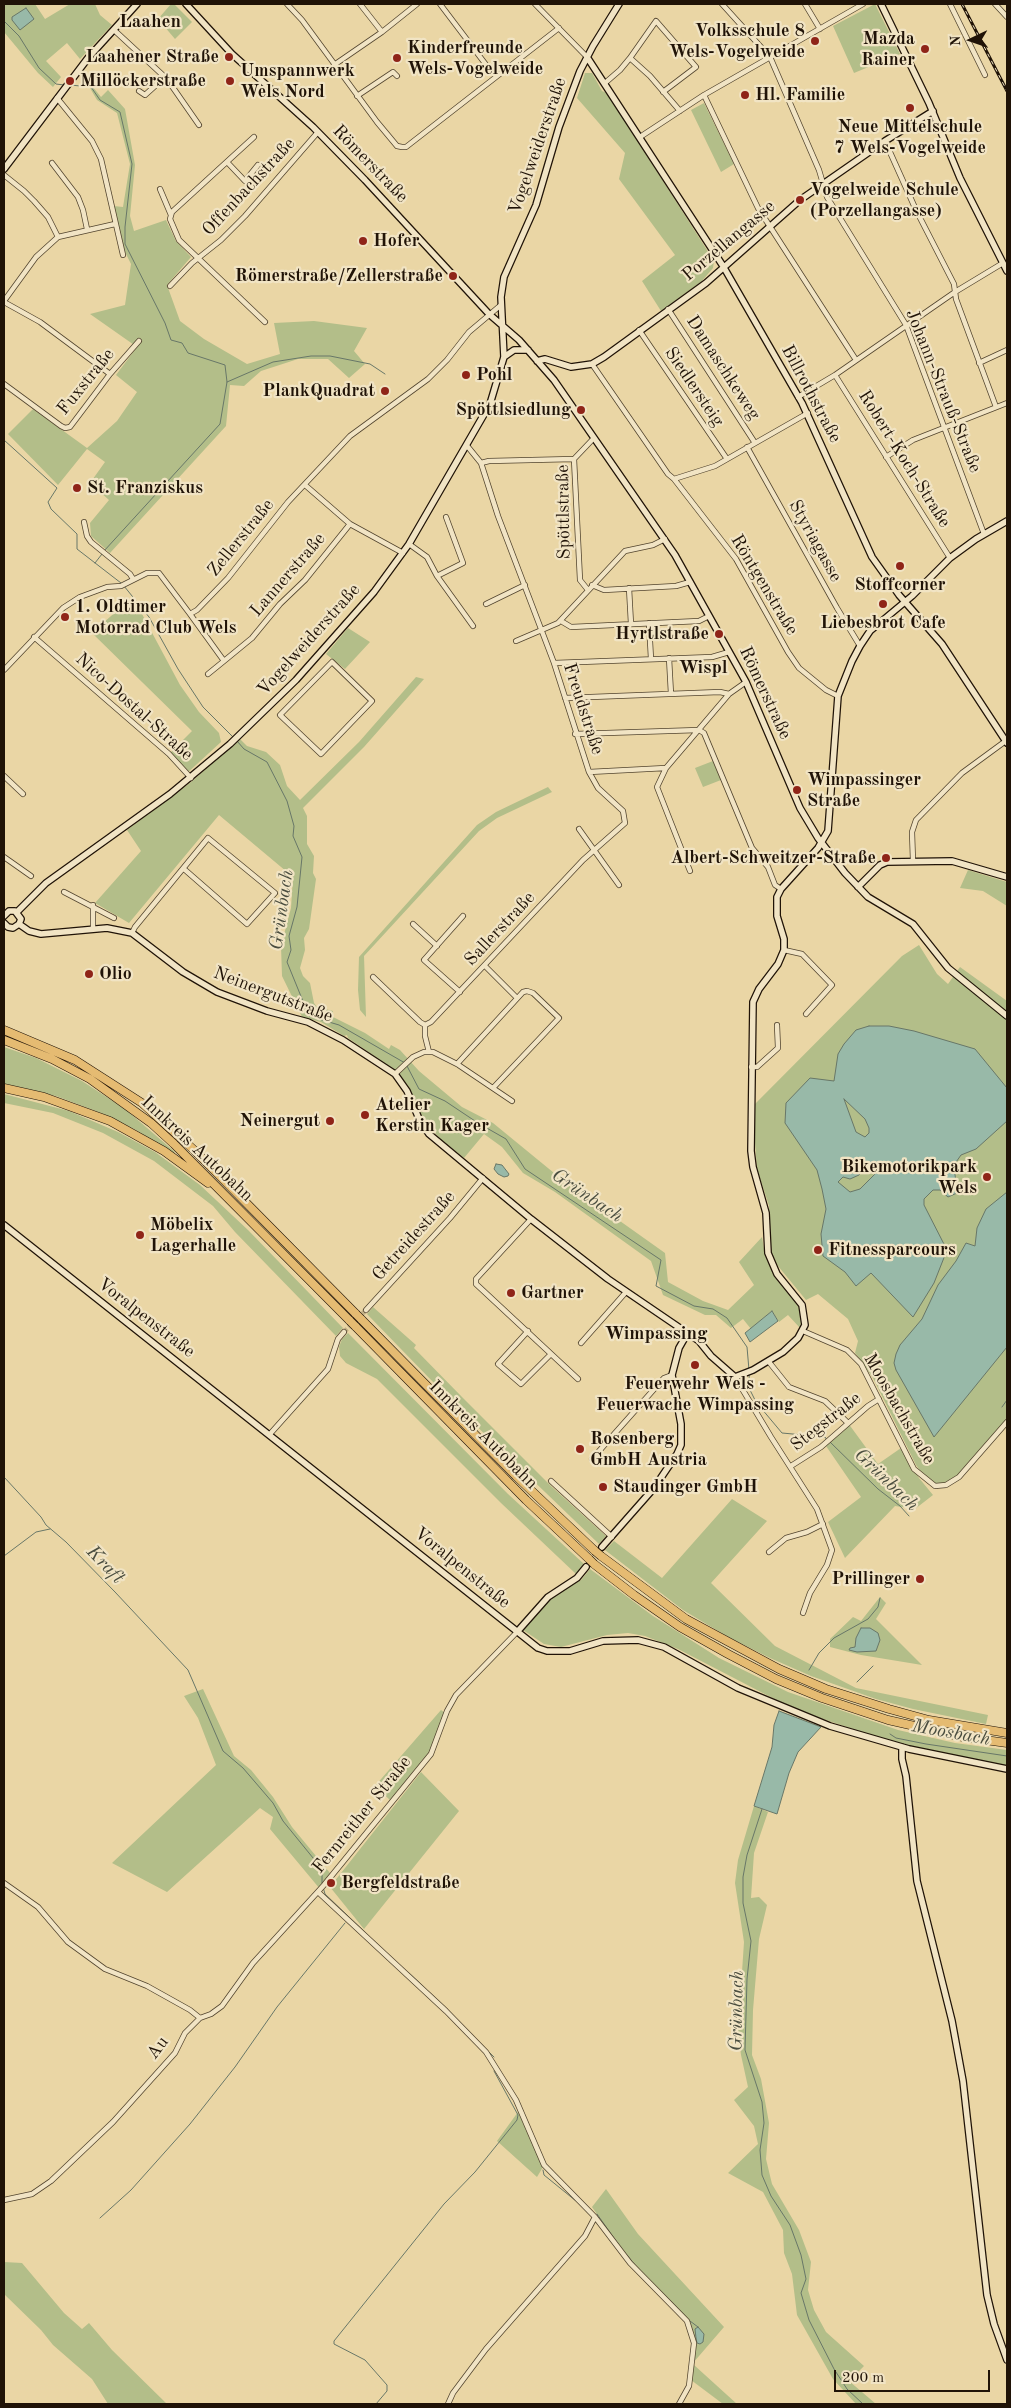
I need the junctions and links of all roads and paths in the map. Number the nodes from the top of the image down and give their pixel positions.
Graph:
1 (138, 4) edge
2 (186, 4) edge
3 (287, 4) edge
4 (360, 4) edge
5 (417, 4) edge
6 (440, 4) edge
7 (536, 4) edge
8 (620, 4) edge
9 (722, 4) edge
10 (805, 4) edge
11 (863, 4) edge
12 (881, 4) edge
13 (950, 4) edge
14 (995, 4) edge
15 (1007, 17) edge
16 (559, 28) junction
17 (820, 29) junction
18 (114, 30) junction
19 (382, 32) junction
20 (587, 57) junction
21 (770, 57) junction
22 (630, 58) junction
23 (334, 65) junction
24 (493, 74) junction
25 (985, 75) dead end
26 (397, 76) dead end
27 (165, 78) junction
28 (605, 83) junction
29 (139, 91) dead end
30 (663, 92) junction
31 (357, 96) junction
32 (704, 96) junction
33 (57, 98) junction
34 (680, 111) junction
35 (933, 111) junction
36 (199, 125) dead end
37 (318, 132) junction
38 (254, 137) dead end
39 (640, 137) junction
40 (885, 141) junction
41 (52, 162) dead end
42 (227, 162) junction
43 (258, 166) dead end
44 (4, 169) edge
45 (4, 175) edge
46 (823, 184) junction
47 (160, 189) dead end
48 (171, 215) junction
49 (115, 224) junction
50 (770, 225) junction
51 (87, 229) junction
52 (58, 237) junction
53 (123, 255) dead end
54 (198, 259) junction
55 (1004, 264) junction
56 (723, 266) junction
57 (1007, 271) edge
58 (170, 286) dead end
59 (955, 292) junction
60 (4, 301) edge
61 (501, 305) junction
62 (668, 309) junction
63 (489, 314) junction
64 (265, 322) dead end
65 (906, 325) junction
66 (504, 328) junction
67 (639, 330) junction
68 (139, 341) dead end
69 (528, 350) junction
70 (1007, 350) edge
71 (504, 357) junction
72 (856, 360) junction
73 (537, 361) junction
74 (979, 363) junction
75 (592, 364) junction
76 (110, 374) junction
77 (835, 375) junction
78 (4, 384) edge
79 (798, 397) junction
80 (1007, 404) edge
81 (996, 408) junction
82 (808, 413) junction
83 (944, 428) junction
84 (594, 438) junction
85 (755, 443) junction
86 (468, 447) junction
87 (747, 448) junction
88 (886, 457) junction
89 (574, 459) junction
90 (727, 459) junction
91 (480, 463) junction
92 (674, 479) junction
93 (305, 485) junction
94 (446, 517) dead end
95 (1007, 521) edge
96 (84, 522) dead end
97 (350, 524) junction
98 (984, 534) junction
99 (665, 539) junction
100 (410, 544) junction
101 (403, 553) junction
102 (950, 558) junction
103 (437, 576) junction
104 (133, 580) junction
105 (690, 582) junction
106 (525, 585) junction
107 (592, 585) junction
108 (630, 588) junction
109 (588, 590) junction
110 (905, 602) junction
111 (486, 604) dead end
112 (190, 614) junction
113 (709, 616) junction
114 (561, 621) junction
115 (649, 623) junction
116 (631, 624) junction
117 (473, 626) dead end
118 (542, 632) junction
119 (34, 637) junction
120 (516, 641) dead end
121 (860, 646) junction
122 (729, 652) junction
123 (669, 658) junction
124 (651, 659) junction
125 (224, 662) junction
126 (554, 664) junction
127 (4, 670) edge
128 (208, 674) dead end
129 (296, 680) junction
130 (746, 682) junction
131 (305, 689) junction
132 (671, 694) junction
133 (729, 694) junction
134 (838, 696) junction
135 (565, 698) junction
136 (699, 730) junction
137 (575, 734) junction
138 (1007, 741) edge
139 (666, 768) junction
140 (589, 772) junction
141 (4, 776) edge
142 (191, 778) junction
143 (24, 794) dead end
144 (580, 829) dead end
145 (822, 843) junction
146 (595, 850) junction
147 (4, 857) edge
148 (913, 861) junction
149 (184, 869) junction
150 (690, 871) dead end
151 (31, 876) dead end
152 (1007, 877) edge
153 (619, 885) dead end
154 (858, 887) junction
155 (781, 889) junction
156 (64, 892) dead end
157 (93, 906) junction
158 (17, 912) junction
159 (4, 914) edge
160 (463, 916) dead end
161 (114, 918) dead end
162 (19, 924) junction
163 (413, 924) dead end
164 (5, 926) edge
165 (93, 928) junction
166 (132, 932) junction
167 (437, 946) junction
168 (784, 950) junction
169 (485, 966) junction
170 (373, 977) dead end
171 (460, 992) junction
172 (517, 998) junction
173 (806, 1014) dead end
174 (1007, 1016) edge
175 (425, 1025) junction
176 (777, 1025) dead end
177 (4, 1030) edge
178 (4, 1040) edge
179 (429, 1052) junction
180 (457, 1064) junction
181 (751, 1067) junction
182 (395, 1074) junction
183 (4, 1088) edge
184 (493, 1088) junction
185 (512, 1101) dead end
186 (483, 1178) junction
187 (224, 1194) junction
188 (531, 1219) junction
189 (4, 1224) edge
190 (626, 1292) junction
191 (366, 1310) tunnel mouth
192 (528, 1331) junction
193 (803, 1331) junction
194 (344, 1332) tunnel mouth
195 (687, 1334) junction
196 (581, 1343) dead end
197 (551, 1354) junction
198 (769, 1362) junction
199 (672, 1375) junction
200 (735, 1377) junction
201 (578, 1378) dead end
202 (879, 1399) junction
203 (1007, 1422) edge
204 (848, 1423) junction
205 (270, 1434) junction
206 (592, 1459) dead end
207 (790, 1466) junction
208 (551, 1481) dead end
209 (823, 1524) junction
210 (612, 1536) junction
211 (599, 1551) junction
212 (768, 1552) dead end
213 (590, 1563) junction
214 (803, 1613) dead end
215 (517, 1632) junction
216 (1007, 1733) edge
217 (1007, 1743) edge
218 (902, 1747) junction
219 (1007, 1769) edge
220 (4, 1883) edge
221 (322, 1889) junction
222 (200, 2018) junction
223 (4, 2200) edge
224 (595, 2217) junction
225 (1007, 2360) edge
226 (448, 2404) edge
227 (679, 2404) edge

1 - 18 street
2 - 37 street, Römerstraße
3 - 23 street
4 - 19 street
5 - 19 street
6 - 24 street
7 - 16 street
8 - 20 street, Vogelweiderstraße
9 - 21 street, Johann-Strauß-Straße
10 - 17 street
11 - 17 street
12 - 35 street
13 - 25 street
14 - 15 street
16 - 20 street
16 - 24 street
17 - 21 street
18 - 27 street
18 - 33 street
19 - 23 street
20 - 28 street, Billrothstraße
20 - 61 street, Vogelweiderstraße
21 - 32 street
21 - 46 street, Johann-Strauß-Straße
22 - 28 street
22 - 30 street
22 - 30 street
23 - 31 street
24 - 31 street
26 - 31 street
27 - 29 street
27 - 36 street
28 - 39 street, Billrothstraße
30 - 34 street
32 - 34 street
32 - 50 street
33 - 44 street
33 - 49 street
34 - 39 street
35 - 40 street, Porzellangasse
35 - 55 street
37 - 54 street, Offenbachstraße
37 - 63 street, Römerstraße
38 - 42 street
39 - 56 street, Billrothstraße
40 - 46 street, Porzellangasse
40 - 59 street
41 - 51 street
42 - 43 street
42 - 48 street
45 - 52 street
46 - 50 street, Porzellangasse
46 - 65 street, Johann-Strauß-Straße
47 - 48 street
48 - 54 street
49 - 51 street
49 - 53 street
50 - 56 street, Porzellangasse
50 - 72 street
51 - 52 street
52 - 60 street
54 - 58 street, Offenbachstraße
54 - 64 street
55 - 57 street
55 - 59 street
56 - 62 street, Porzellangasse
56 - 79 street, Billrothstraße
59 - 65 street
59 - 74 street
60 - 76 street
61 - 63 street
61 - 66 street, Vogelweiderstraße
62 - 67 street, Porzellangasse
62 - 85 street, Damaschkeweg
63 - 66 street, Römerstraße
63 - 93 street, Zellerstraße
65 - 72 street
65 - 83 street, Johann-Strauß-Straße
66 - 69 street, Römerstraße
66 - 71 street, Vogelweiderstraße
67 - 75 street, Porzellangasse
67 - 90 street, Siedlersteig
68 - 76 street, Fuxstraße
69 - 71 street
69 - 73 street, Römerstraße
70 - 74 street
71 - 86 street, Vogelweiderstraße
72 - 77 street
73 - 75 street
73 - 84 street, Römerstraße
74 - 81 street
75 - 92 street, Röntgenstraße
76 - 78 street, Fuxstraße
77 - 79 street
77 - 88 street, Robert-Koch-Straße
79 - 82 street, Billrothstraße
80 - 81 street
81 - 83 street
82 - 85 street
82 - 110 street, Billrothstraße
83 - 88 street
83 - 98 street, Johann-Strauß-Straße
84 - 89 street, Spöttlstraße
84 - 99 street, Römerstraße
85 - 87 street
86 - 91 street, Freudstraße
86 - 100 street, Vogelweiderstraße
87 - 90 street
87 - 121 street, Styriagasse
88 - 102 street, Robert-Koch-Straße
89 - 91 street
89 - 109 street, Spöttlstraße
90 - 92 street
91 - 106 street, Freudstraße
92 - 134 street, Röntgenstraße
93 - 97 street
93 - 112 street, Zellerstraße
94 - 103 street
95 - 98 street
96 - 104 street
97 - 101 street
97 - 125 street, Lannerstraße
98 - 102 street
99 - 105 street, Römerstraße
99 - 107 street
100 - 101 street, Vogelweiderstraße
100 - 103 street
101 - 129 street, Vogelweiderstraße
102 - 110 street
103 - 117 street
104 - 112 street
104 - 119 street
105 - 108 street
105 - 113 street, Römerstraße
106 - 111 street
106 - 118 street, Freudstraße
107 - 108 street
107 - 109 street
108 - 116 street
109 - 114 street
110 - 121 street
110 - 138 street, Billrothstraße
112 - 125 street
113 - 115 street
113 - 122 street, Römerstraße
114 - 116 street
114 - 118 street
115 - 116 street
115 - 124 street
118 - 120 street
118 - 126 street, Freudstraße
119 - 127 street
119 - 142 street, Nico-Dostal-Straße
121 - 134 street
122 - 123 street
122 - 130 street, Römerstraße
123 - 124 street
123 - 132 street
124 - 126 street
125 - 128 street, Lannerstraße
126 - 135 street, Freudstraße
129 - 131 street
129 - 142 street, Vogelweiderstraße
130 - 133 street
130 - 145 street, Römerstraße
131 - 131 street
132 - 133 street
132 - 135 street
133 - 136 street
134 - 145 street
135 - 137 street, Freudstraße
136 - 137 street
136 - 139 street
136 - 155 street
137 - 140 street, Freudstraße
138 - 148 street
139 - 140 street, Freudstraße
139 - 150 street
140 - 146 street, Sallerstraße
141 - 143 street
142 - 158 street, Vogelweiderstraße
144 - 146 street
145 - 154 street, Römerstraße
145 - 155 street
146 - 153 street
146 - 169 street, Sallerstraße
147 - 151 street
148 - 152 street
148 - 154 street
149 - 149 street
149 - 166 street
154 - 174 street, Römerstraße
155 - 168 street
156 - 157 street
157 - 161 street
157 - 165 street
158 - 159 street
158 - 162 street
160 - 167 street
162 - 164 street
162 - 165 street, Neinergutstraße
163 - 167 street
165 - 166 street, Neinergutstraße
166 - 182 street, Neinergutstraße
167 - 171 street
168 - 173 street
168 - 181 street
169 - 171 street, Sallerstraße
169 - 172 street
170 - 175 street
171 - 175 street, Sallerstraße
172 - 180 street
172 - 184 street
175 - 179 street
176 - 181 street
177 - 211 highway, Innkreis Autobahn
178 - 187 highway, Innkreis Autobahn
179 - 180 street
179 - 182 street
180 - 184 street
181 - 193 street
182 - 186 street, Neinergutstraße
183 - 187 highway
184 - 185 street
186 - 188 street, Neinergutstraße
186 - 191 street, Getreidestraße
187 - 213 highway, Innkreis Autobahn
188 - 190 street, Neinergutstraße
188 - 192 street
189 - 205 street, Voralpenstraße
190 - 195 street, Neinergutstraße
190 - 196 street
192 - 197 street
192 - 197 street
193 - 198 street
193 - 202 street, Moosbachstraße
194 - 205 street
195 - 199 street
195 - 200 street, Neinergutstraße
197 - 201 street
198 - 200 street
198 - 204 street
199 - 206 street
199 - 210 street
200 - 207 street
202 - 203 street, Moosbachstraße
202 - 204 street, Stegstraße
204 - 207 street, Stegstraße
205 - 215 street, Voralpenstraße
207 - 209 street
208 - 210 street
209 - 212 street
209 - 214 street
210 - 211 street
211 - 216 highway, Innkreis Autobahn
213 - 215 street, Fernreither Straße
213 - 217 highway, Innkreis Autobahn
215 - 218 street, Voralpenstraße
215 - 221 street, Fernreither Straße
218 - 219 street, Voralpenstraße
218 - 225 street
220 - 222 street
221 - 222 street, Au
221 - 224 street, Fernreither Straße
222 - 223 street, Au
224 - 226 street
224 - 227 street, Fernreither Straße

